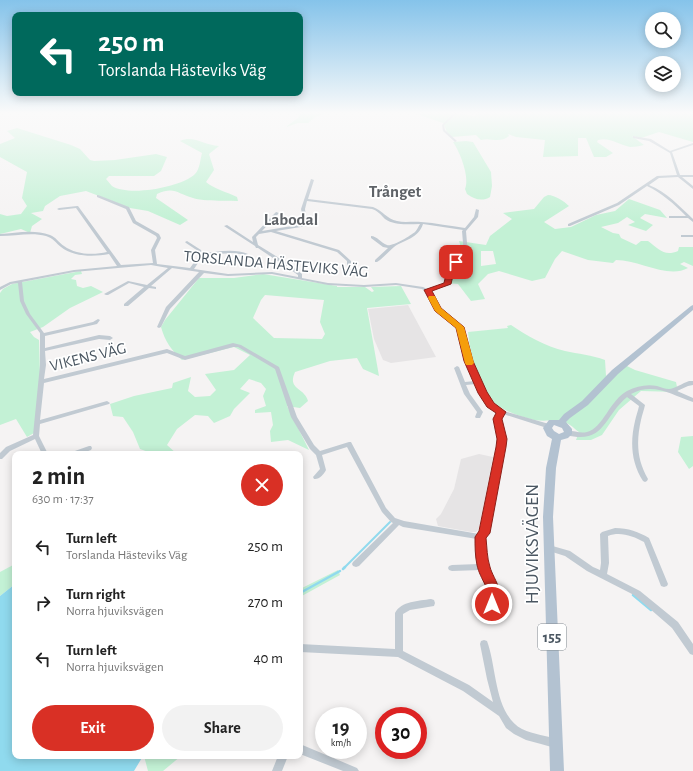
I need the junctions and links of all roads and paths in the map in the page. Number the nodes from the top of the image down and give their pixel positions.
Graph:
1 (664, 149) edge
2 (678, 149) edge
3 (669, 152) junction
4 (678, 175) junction
5 (693, 176) edge
6 (312, 180) dead end
7 (646, 185) junction
8 (693, 188) edge
9 (98, 196) dead end
10 (306, 200) junction
11 (59, 209) dead end
12 (477, 210) dead end
13 (276, 214) dead end
14 (670, 217) dead end
15 (689, 217) junction
16 (693, 221) edge
17 (422, 223) junction
18 (569, 225) dead end
19 (226, 226) dead end
20 (465, 229) junction
21 (269, 231) junction
22 (258, 232) junction
23 (0, 235) edge
24 (240, 236) junction
25 (682, 236) dead end
26 (693, 236) edge
27 (254, 237) junction
28 (372, 237) dead end
29 (187, 242) dead end
30 (258, 247) junction
31 (391, 247) junction
32 (110, 253) junction
33 (200, 254) junction
34 (246, 254) dead end
35 (376, 261) dead end
36 (154, 264) junction
37 (119, 266) junction
38 (170, 268) junction
39 (191, 270) junction
40 (203, 271) junction
41 (349, 272) dead end
42 (300, 278) junction
43 (20, 281) junction
44 (147, 286) junction
45 (154, 288) dead end
46 (0, 289) edge
47 (428, 290) junction
48 (106, 294) dead end
49 (126, 305) dead end
50 (693, 308) edge
51 (98, 320) dead end
52 (159, 327) dead end
53 (42, 335) junction
54 (110, 338) dead end
55 (43, 350) junction
56 (457, 368) dead end
57 (41, 382) junction
58 (478, 382) junction
59 (693, 383) edge
60 (463, 384) junction
61 (672, 391) junction
62 (627, 394) junction
63 (693, 400) edge
64 (107, 403) dead end
65 (502, 412) junction
66 (478, 417) dead end
67 (38, 423) junction
68 (560, 423) junction
69 (547, 426) junction
70 (568, 433) junction
71 (36, 436) junction
72 (557, 437) junction
73 (89, 448) dead end
74 (44, 451) edge
75 (82, 451) edge
76 (319, 454) junction
77 (0, 457) edge
78 (316, 477) dead end
79 (646, 479) dead end
80 (397, 522) junction
81 (480, 537) junction
82 (549, 548) junction
83 (356, 564) dead end
84 (484, 566) junction
85 (452, 568) dead end
86 (603, 575) junction
87 (664, 584) dead end
88 (431, 603) dead end
89 (482, 606) dead end
90 (484, 644) dead end
91 (303, 648) edge
92 (693, 651) edge
93 (399, 653) junction
94 (501, 712) junction
95 (556, 743) junction
96 (303, 750) edge
97 (282, 759) edge
98 (277, 771) edge
99 (354, 771) edge
100 (557, 771) edge

1 - 3 street
2 - 3 street
3 - 4 street
4 - 5 street
4 - 7 street
4 - 8 street
6 - 10 street
7 - 15 street
7 - 18 street
9 - 36 street
10 - 17 street
10 - 21 street
11 - 32 street
12 - 20 street
13 - 22 street
14 - 15 street
15 - 16 street
17 - 20 street
17 - 31 street
19 - 24 street
20 - 47 street
21 - 22 street
21 - 41 street
22 - 27 street
23 - 32 street
24 - 27 street
24 - 30 street
25 - 26 street
27 - 30 street
28 - 31 street
29 - 33 street
30 - 42 street
31 - 35 street
32 - 37 street
33 - 34 street
33 - 39 street
36 - 37 street, TORSLANDA HÄSTEVIKS VÄG
36 - 38 street, TORSLANDA HÄSTEVIKS VÄG
37 - 43 street, TORSLANDA HÄSTEVIKS VÄG
38 - 39 street, TORSLANDA HÄSTEVIKS VÄG
38 - 44 street
39 - 40 street, TORSLANDA HÄSTEVIKS VÄG
40 - 42 street, TORSLANDA HÄSTEVIKS VÄG
40 - 52 street
42 - 47 street, TORSLANDA HÄSTEVIKS VÄG
43 - 46 street, TORSLANDA HÄSTEVIKS VÄG
43 - 53 street, VIKENS VÄG
44 - 45 street
44 - 48 street
44 - 49 street
47 - 58 street
50 - 68 main road
51 - 53 street, VIKENS VÄG
53 - 55 street, VIKENS VÄG
54 - 55 street, VIKENS VÄG
55 - 57 street, VIKENS VÄG
56 - 60 street
57 - 67 street, VIKENS VÄG
57 - 76 street, VIKENS VÄG
58 - 60 street
58 - 65 street
59 - 61 street
60 - 66 street
61 - 62 street
61 - 63 street
62 - 70 street
62 - 79 street
64 - 67 street
65 - 69 street
65 - 81 street
67 - 71 street, VIKENS VÄG
68 - 69 main road
68 - 70 main road
69 - 72 main road
70 - 72 main road
71 - 74 street
71 - 77 street
72 - 82 main road, HJUVIKSVÄGEN / 155
73 - 75 street
76 - 78 street
76 - 80 street
80 - 81 street
80 - 83 street
81 - 84 street
82 - 86 street
82 - 95 main road, HJUVIKSVÄGEN / 155
84 - 85 street
84 - 89 street
86 - 87 street
86 - 92 street
88 - 93 street
90 - 94 street
91 - 93 street
93 - 94 street
94 - 95 street
95 - 100 main road, HJUVIKSVÄGEN / 155
96 - 99 street
97 - 98 street

